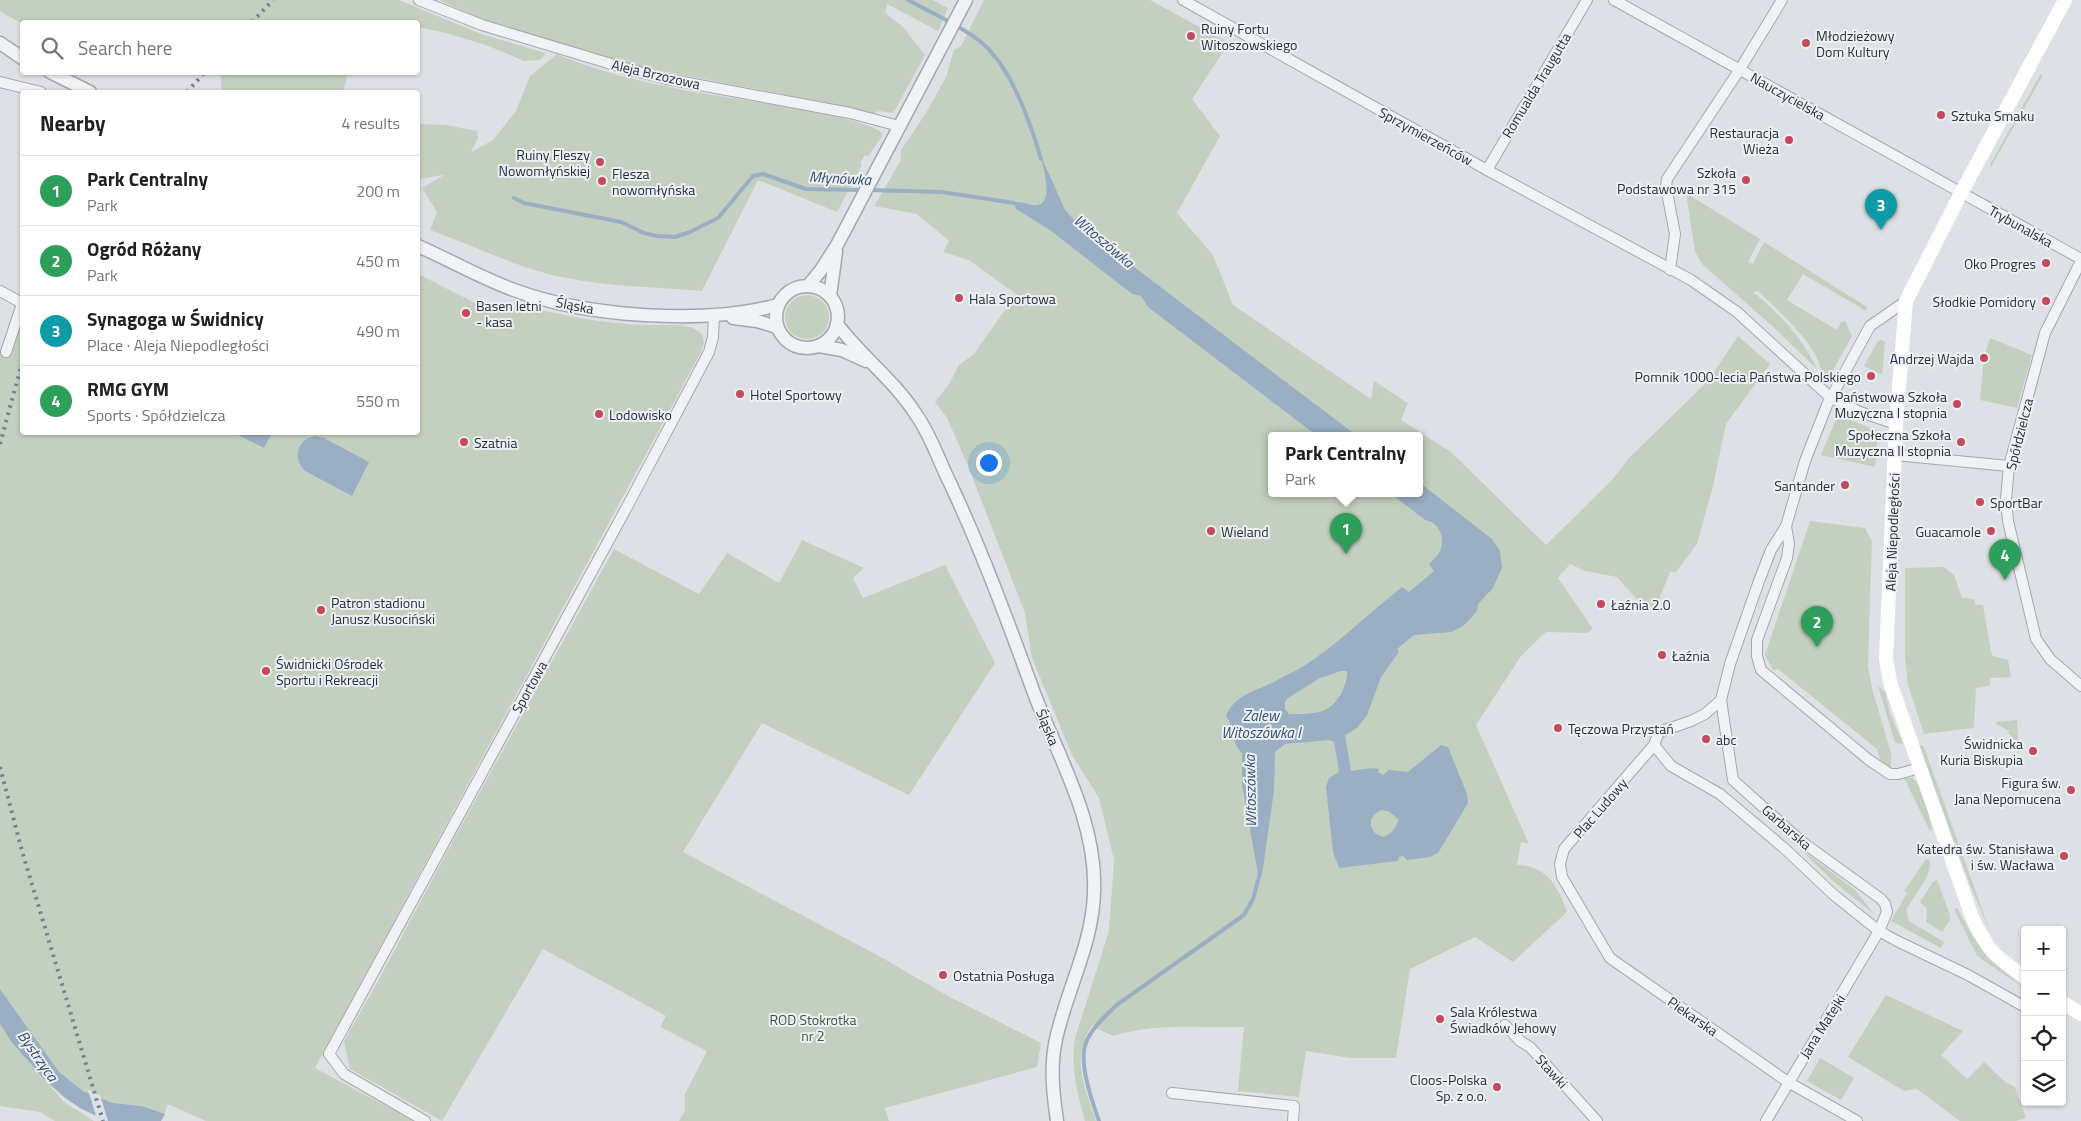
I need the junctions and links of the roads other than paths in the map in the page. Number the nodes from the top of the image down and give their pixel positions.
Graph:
1 (419, 0) edge
2 (1183, 0) edge
3 (1587, 0) edge
4 (1614, 0) edge
5 (1782, 0) edge
6 (2065, 0) edge
7 (965, 2) edge
8 (0, 43) edge
9 (20, 57) edge
10 (1740, 69) junction
11 (56, 75) edge
12 (0, 82) edge
13 (34, 90) edge
14 (86, 90) edge
15 (899, 126) junction
16 (1487, 170) junction
17 (1961, 193) junction
18 (837, 245) junction
19 (420, 247) edge
20 (2081, 260) edge
21 (1670, 270) junction
22 (808, 286) junction
23 (0, 291) edge
24 (830, 296) junction
25 (1906, 301) junction
26 (20, 303) edge
27 (778, 305) junction
28 (20, 310) edge
29 (714, 315) junction
30 (837, 324) junction
31 (777, 327) junction
32 (819, 346) junction
33 (6, 352) dead end
34 (871, 363) junction
35 (1831, 398) junction
36 (1896, 424) junction
37 (1895, 455) junction
38 (2009, 466) junction
39 (1786, 526) junction
40 (2081, 686) edge
41 (1721, 700) junction
42 (1654, 745) junction
43 (1920, 768) junction
44 (1562, 877) joint
45 (1879, 931) junction
46 (2021, 974) edge
47 (2021, 1005) edge
48 (2066, 1005) edge
49 (2081, 1014) edge
50 (1504, 1025) dead end
51 (1788, 1082) junction
52 (1172, 1093) dead end
53 (425, 1121) edge
54 (1056, 1121) edge
55 (1293, 1121) edge
56 (1597, 1121) edge
57 (1766, 1121) edge
58 (1857, 1121) edge

1 - 15 street, Aleja Brzozowa
2 - 16 street, Sprzymierzeńców
3 - 16 street, Romualda Traugutta
4 - 10 street, Nauczycielska
5 - 10 street
6 - 17 main road, Aleja Niepodległości
7 - 15 street
8 - 9 street
10 - 17 street, Nauczycielska
10 - 21 street
11 - 14 street
12 - 13 street
15 - 18 street
16 - 21 street, Sprzymierzeńców
17 - 20 street, Trybunalska
17 - 25 main road, Aleja Niepodległości
18 - 22 street
18 - 24 street
19 - 29 street, Śląska
20 - 38 street, Spółdzielcza
21 - 35 street, Sprzymierzeńców
22 - 24 street
22 - 27 street
23 - 26 street
24 - 30 street
25 - 35 street
25 - 36 main road, Aleja Niepodległości
27 - 29 street, Śląska
27 - 31 street
28 - 33 street
29 - 31 street, Śląska
29 - 53 street, Sportowa
30 - 32 street
30 - 34 street, Śląska
31 - 32 street
32 - 34 street, Śląska
34 - 54 street, Śląska
35 - 36 street
35 - 39 street
36 - 37 main road, Aleja Niepodległości
37 - 38 street
37 - 43 main road, Aleja Niepodległości
38 - 40 street, Spółdzielcza
39 - 41 street
39 - 43 street
41 - 42 street, Plac Ludowy
41 - 45 street, Garbarska
42 - 44 street, Plac Ludowy
42 - 45 street, Garbarska
43 - 46 main road, Aleja Niepodległości
44 - 51 street, Piekarska
45 - 47 street, Garbarska
45 - 51 street, Jana Matejki
48 - 49 main road
50 - 56 street, Stawki
51 - 57 street, Jana Matejki
51 - 58 street, Piekarska
52 - 55 street

